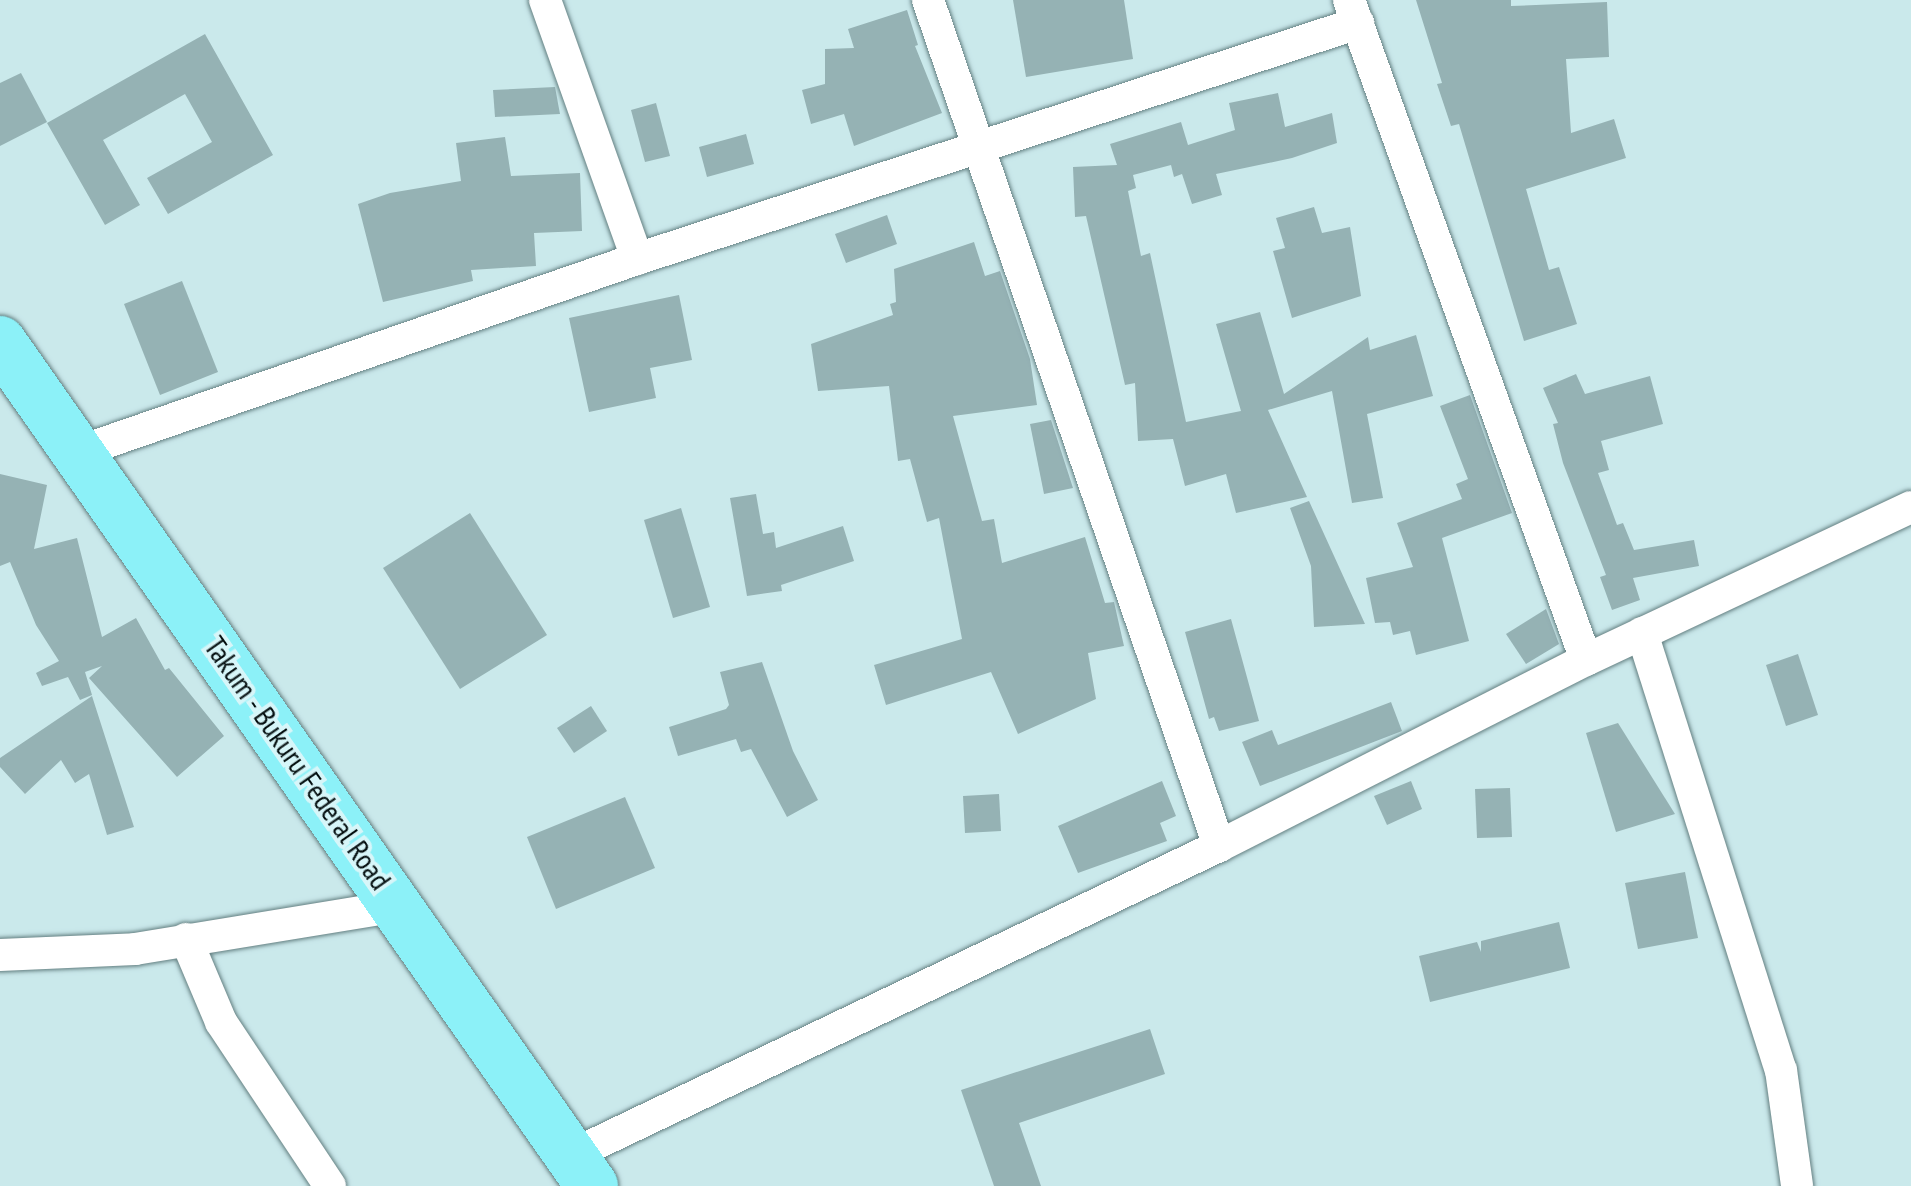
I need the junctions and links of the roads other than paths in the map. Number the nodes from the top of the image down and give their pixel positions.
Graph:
1 (545, 0) edge
2 (928, 0) edge
3 (1353, 12) edge
4 (978, 148) junction
5 (637, 259) junction
6 (0, 342) edge
7 (78, 452) junction
8 (1911, 507) edge
9 (1642, 633) junction
10 (1586, 660) junction
11 (1220, 846) junction
12 (399, 906) junction
13 (186, 940) junction
14 (0, 955) edge
15 (582, 1170) edge
16 (330, 1186) edge
17 (1797, 1186) edge

1 - 5 street
2 - 4 street
3 - 4 street
3 - 10 street
4 - 5 street
4 - 11 street
5 - 7 street
6 - 7 main road, Takum - Bukuru Federal Road
7 - 12 main road, Takum - Bukuru Federal Road
8 - 9 street
9 - 10 street
9 - 17 street
10 - 11 street
11 - 15 street
12 - 13 street
12 - 15 main road, Takum - Bukuru Federal Road
13 - 14 street
13 - 16 street

